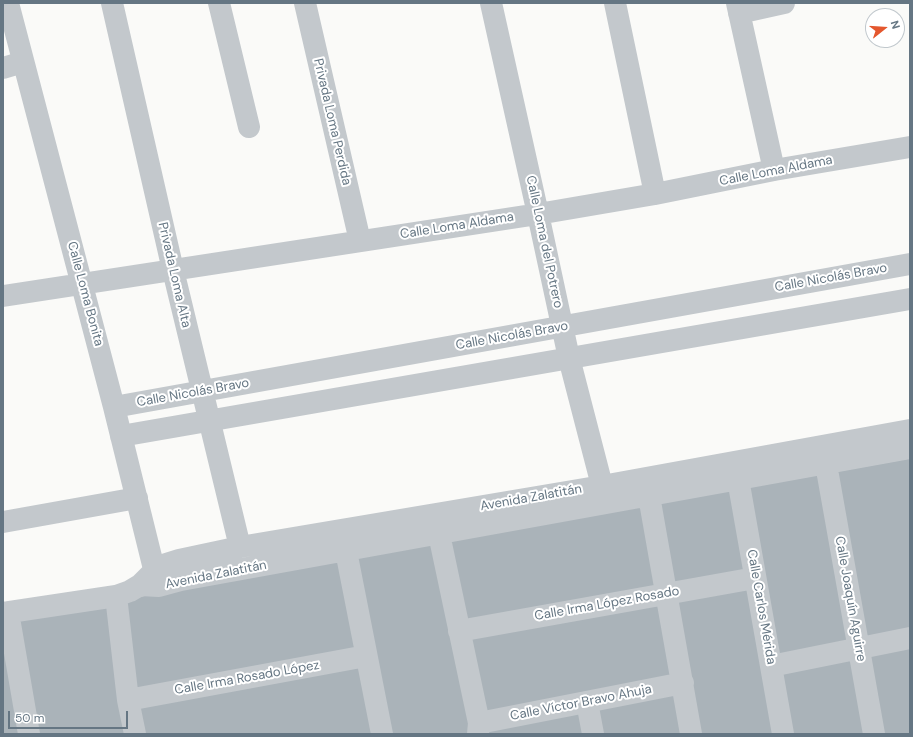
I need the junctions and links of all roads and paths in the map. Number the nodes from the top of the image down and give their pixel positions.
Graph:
1 (8, 3) edge
2 (112, 3) edge
3 (219, 3) edge
4 (305, 3) edge
5 (491, 3) edge
6 (615, 3) edge
7 (784, 3) edge
8 (738, 8) edge
9 (13, 65) edge
10 (249, 127) dead end
11 (910, 147) edge
12 (774, 170) junction
13 (655, 194) junction
14 (538, 214) junction
15 (360, 241) junction
16 (910, 264) edge
17 (173, 270) junction
18 (82, 283) junction
19 (3, 296) edge
20 (910, 299) edge
21 (562, 327) junction
22 (569, 358) junction
23 (203, 391) junction
24 (114, 407) junction
25 (210, 420) junction
26 (910, 430) edge
27 (121, 436) junction
28 (910, 448) edge
29 (826, 464) junction
30 (738, 480) junction
31 (604, 495) junction
32 (648, 496) junction
33 (137, 498) junction
34 (3, 522) edge
35 (439, 534) junction
36 (240, 547) junction
37 (346, 551) junction
38 (755, 578) junction
39 (151, 581) junction
40 (667, 594) junction
41 (116, 596) junction
42 (6, 613) edge
43 (460, 631) junction
44 (910, 638) edge
45 (859, 648) junction
46 (366, 656) junction
47 (771, 666) junction
48 (683, 683) junction
49 (128, 700) junction
50 (586, 702) junction
51 (502, 726) edge
52 (478, 729) edge
53 (29, 734) edge
54 (135, 734) edge
55 (382, 734) edge
56 (593, 734) edge
57 (691, 734) edge
58 (783, 734) edge
59 (874, 734) edge

1 - 9 street, Calle Loma Bonita
2 - 17 street, Privada Loma Alta
3 - 10 street
4 - 15 street, Privada Loma Perdida
5 - 14 street, Calle Loma del Potrero
6 - 13 street
7 - 8 street
8 - 12 street
9 - 18 street, Calle Loma Bonita
11 - 12 street, Calle Loma Aldama
12 - 13 street, Calle Loma Aldama
13 - 14 street, Calle Loma Aldama
14 - 15 street, Calle Loma Aldama
14 - 21 street, Calle Loma del Potrero
15 - 17 street, Calle Loma Aldama
16 - 21 street, Calle Nicolás Bravo
17 - 18 street, Calle Loma Aldama
17 - 23 street, Privada Loma Alta
18 - 19 street, Calle Loma Aldama
18 - 24 street, Calle Loma Bonita
20 - 22 street
21 - 22 street, Calle Loma del Potrero
21 - 23 street, Calle Nicolás Bravo
22 - 25 street
22 - 31 street, Calle Loma del Potrero
23 - 24 street, Calle Nicolás Bravo
23 - 25 street, Privada Loma Alta
24 - 27 street, Calle Loma Bonita
25 - 27 street
25 - 36 street, Privada Loma Alta
26 - 31 street, Avenida Zalatitán
27 - 33 street, Calle Loma Bonita
28 - 29 street, Avenida Zalatitán
29 - 30 street, Avenida Zalatitán
29 - 45 street, Calle Joaquín Aguirre
30 - 32 street, Avenida Zalatitán
30 - 38 street, Calle Carlos Mérida
31 - 32 street, Avenida Zalatitán
31 - 35 street, Avenida Zalatitán
31 - 36 street, Avenida Zalatitán
32 - 40 street
33 - 34 street
33 - 39 street, Calle Loma Bonita
35 - 37 street, Avenida Zalatitán
35 - 43 street
36 - 39 street, Avenida Zalatitán
37 - 39 street, Avenida Zalatitán
37 - 46 street
38 - 40 street, Calle Irma López Rosado
38 - 47 street, Calle Carlos Mérida
39 - 41 street
40 - 43 street, Calle Irma López Rosado
40 - 48 street
41 - 42 street
41 - 49 street
42 - 53 street
43 - 52 street
44 - 45 street
45 - 47 street
45 - 59 street, Calle Joaquín Aguirre
46 - 49 street, Calle Irma Rosado López
46 - 55 street
47 - 58 street, Calle Carlos Mérida
48 - 50 street, Calle Víctor Bravo Ahuja
48 - 57 street
49 - 54 street
50 - 51 street, Calle Víctor Bravo Ahuja
50 - 56 street
51 - 52 street, Calle Víctor Bravo Ahuja

